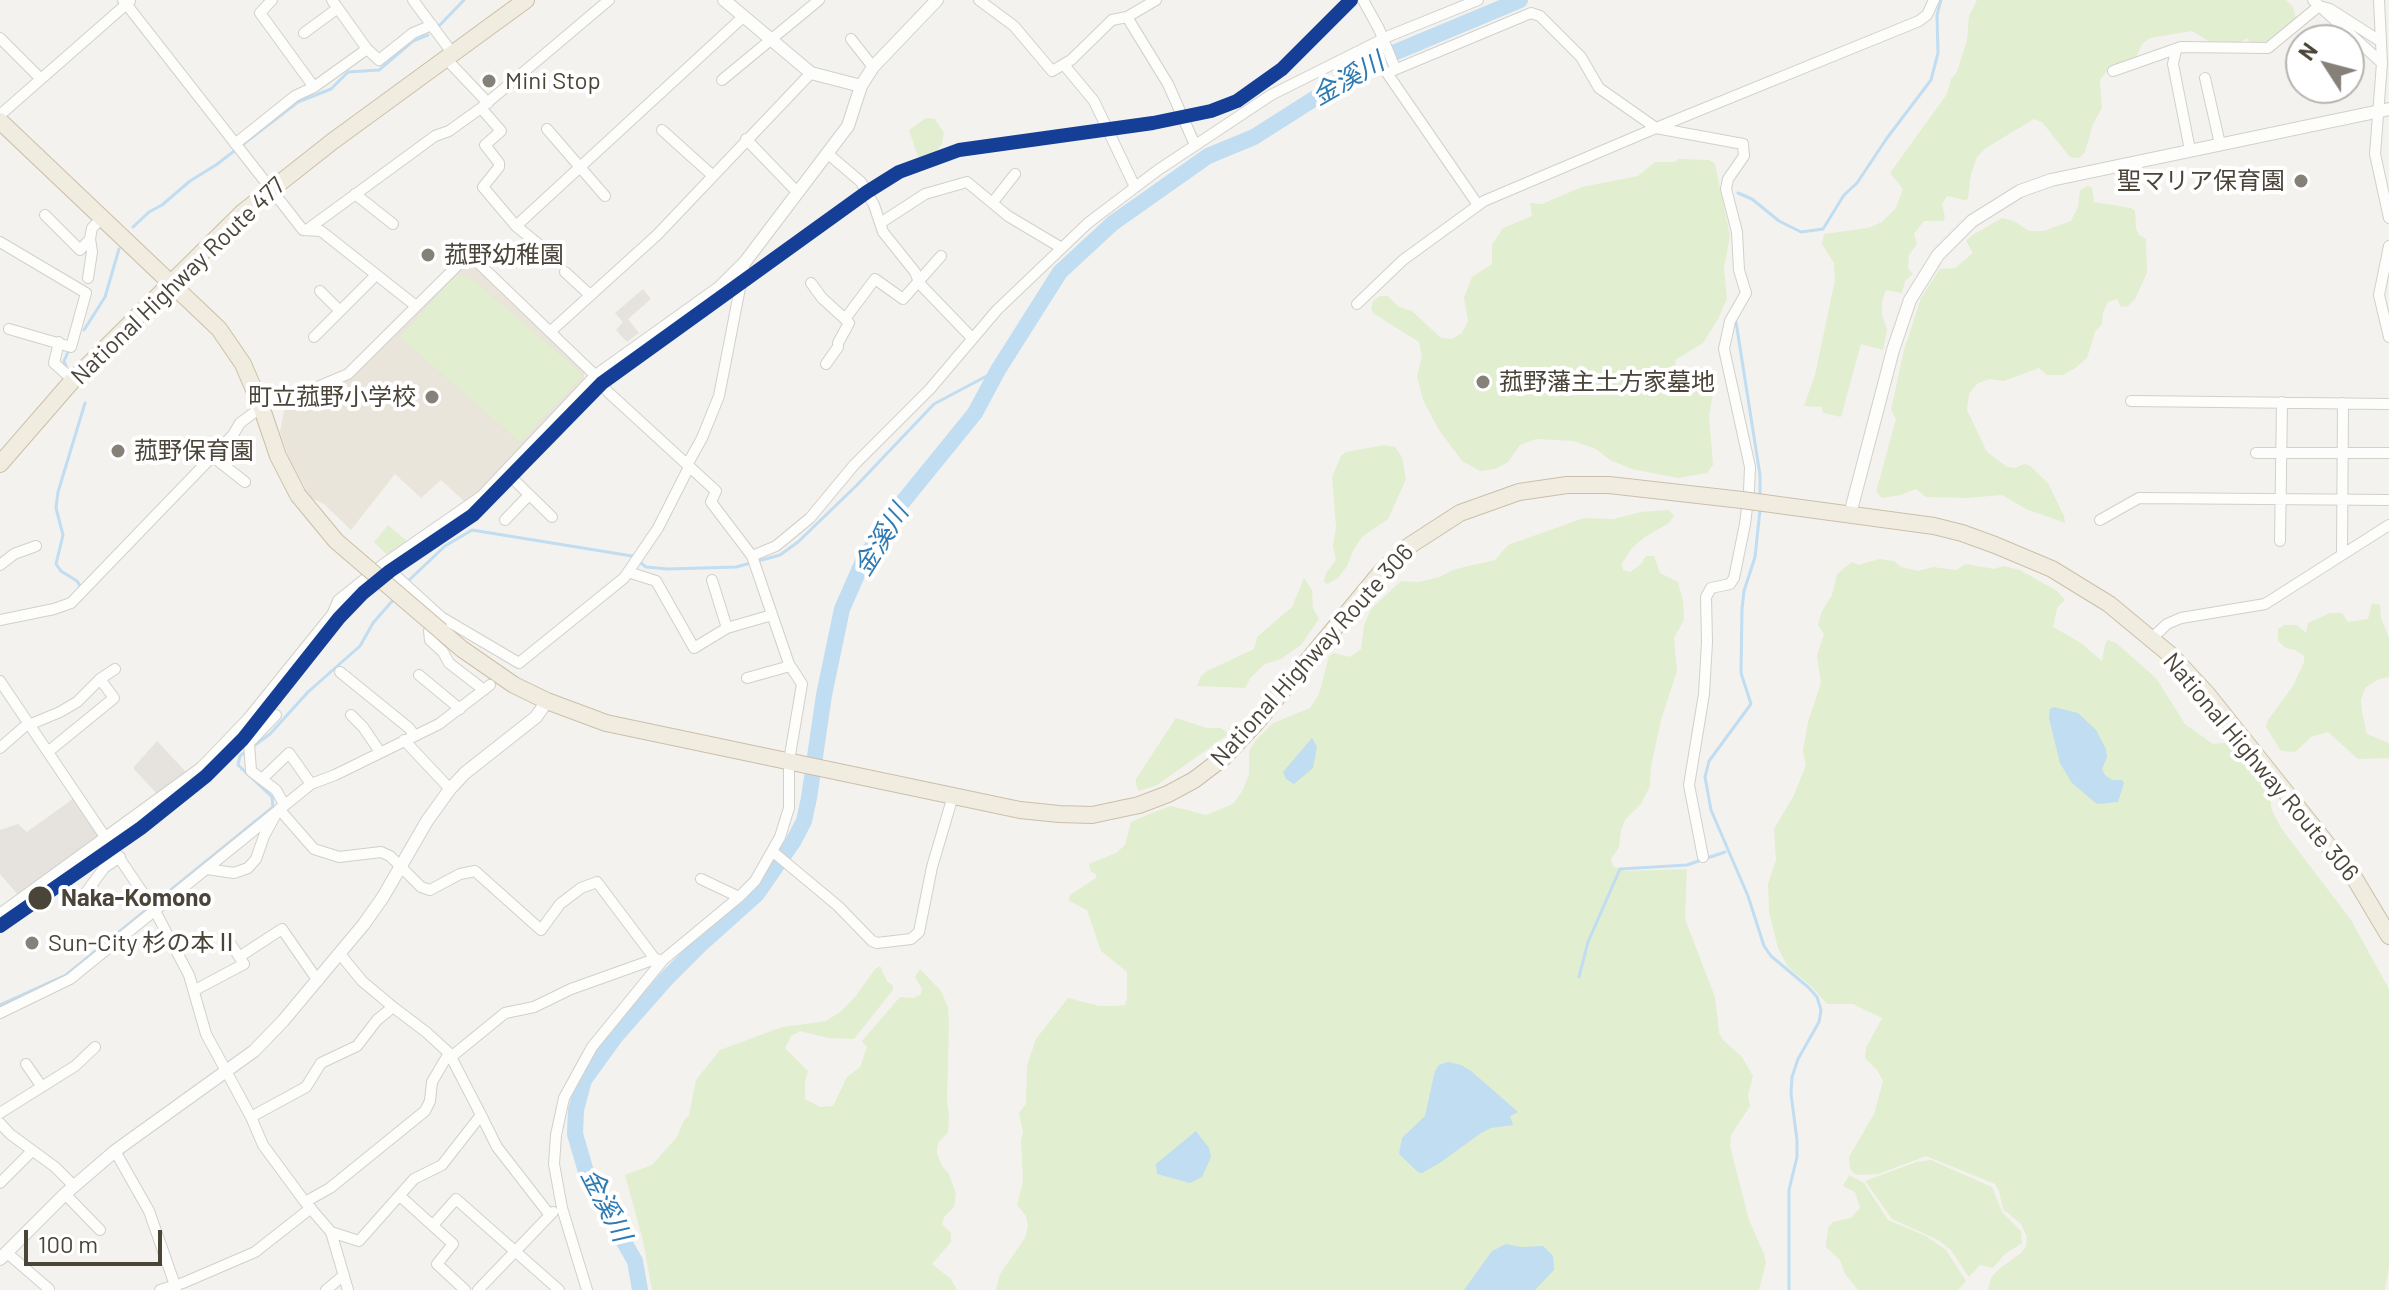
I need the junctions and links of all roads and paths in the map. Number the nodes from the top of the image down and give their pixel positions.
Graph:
1 (272, 0) edge
2 (526, 0) edge
3 (609, 0) edge
4 (724, 0) edge
5 (819, 0) edge
6 (937, 0) edge
7 (979, 0) edge
8 (1156, 0) edge
9 (1478, 0) edge
10 (1934, 0) edge
11 (2379, 0) edge
12 (127, 1) edge
13 (414, 1) edge
14 (1365, 1) edge
15 (2316, 3) edge
16 (335, 4) edge
17 (743, 17) junction
18 (1127, 17) junction
19 (432, 25) junction
20 (304, 33) dead end
21 (0, 38) edge
22 (851, 39) dead end
23 (770, 40) junction
24 (1384, 41) junction
25 (2380, 41) junction
26 (367, 49) junction
27 (2176, 50) junction
28 (452, 59) junction
29 (2382, 63) junction
30 (1065, 66) junction
31 (1395, 66) junction
32 (873, 67) junction
33 (2113, 71) dead end
34 (811, 73) junction
35 (2205, 78) dead end
36 (41, 79) junction
37 (722, 80) dead end
38 (861, 86) junction
39 (314, 87) junction
40 (484, 105) junction
41 (2384, 110) edge
42 (0, 118) edge
43 (1656, 128) junction
44 (547, 129) dead end
45 (662, 130) dead end
46 (746, 139) junction
47 (2220, 144) junction
48 (1195, 145) junction
49 (238, 147) junction
50 (2190, 150) junction
51 (827, 153) junction
52 (580, 166) junction
53 (1015, 174) dead end
54 (712, 175) junction
55 (1135, 187) junction
56 (269, 189) junction
57 (797, 192) junction
58 (355, 194) junction
59 (605, 196) dead end
60 (993, 202) junction
61 (1478, 205) junction
62 (45, 215) dead end
63 (103, 217) junction
64 (2389, 218) edge
65 (882, 222) junction
66 (393, 224) dead end
67 (516, 226) junction
68 (308, 229) junction
69 (90, 239) junction
70 (0, 243) edge
71 (2389, 246) edge
72 (1059, 250) junction
73 (548, 252) dead end
74 (941, 256) dead end
75 (745, 262) junction
76 (565, 272) dead end
77 (376, 275) junction
78 (88, 278) dead end
79 (918, 279) junction
80 (172, 282) junction
81 (811, 283) dead end
82 (320, 291) dead end
83 (590, 295) junction
84 (1357, 304) dead end
85 (416, 306) junction
86 (340, 311) junction
87 (845, 319) junction
88 (9, 329) dead end
89 (551, 331) junction
90 (314, 337) dead end
91 (2389, 337) edge
92 (972, 338) junction
93 (59, 342) junction
94 (826, 364) dead end
95 (596, 376) junction
96 (73, 380) junction
97 (2131, 401) dead end
98 (2282, 402) junction
99 (2343, 403) junction
100 (2389, 404) edge
101 (261, 406) junction
102 (2282, 452) junction
103 (2256, 453) dead end
104 (2343, 453) junction
105 (2389, 453) edge
106 (212, 456) junction
107 (0, 464) edge
108 (688, 466) junction
109 (506, 472) junction
110 (245, 482) dead end
111 (529, 495) junction
112 (2281, 499) junction
113 (2342, 500) junction
114 (2389, 500) edge
115 (1850, 514) junction
116 (552, 517) dead end
117 (505, 520) dead end
118 (2100, 520) dead end
119 (2389, 525) edge
120 (2280, 541) dead end
121 (36, 546) dead end
122 (2342, 555) junction
123 (754, 561) junction
124 (0, 565) edge
125 (384, 565) junction
126 (631, 569) junction
127 (712, 580) dead end
128 (772, 615) junction
129 (0, 620) edge
130 (441, 624) junction
131 (727, 628) junction
132 (2152, 638) junction
133 (790, 666) junction
134 (115, 669) dead end
135 (340, 672) dead end
136 (419, 675) dead end
137 (747, 678) dead end
138 (100, 679) junction
139 (0, 681) edge
140 (547, 701) junction
141 (460, 709) junction
142 (276, 715) dead end
143 (351, 715) dead end
144 (30, 723) junction
145 (409, 738) junction
146 (0, 748) edge
147 (49, 751) junction
148 (380, 752) junction
149 (795, 763) junction
150 (262, 779) junction
151 (311, 784) junction
152 (450, 789) junction
153 (953, 796) junction
154 (281, 806) junction
155 (108, 838) junction
156 (774, 852) junction
157 (120, 857) junction
158 (1703, 857) dead end
159 (401, 866) junction
160 (207, 869) junction
161 (701, 879) dead end
162 (739, 897) junction
163 (82, 898) dead end
164 (153, 907) junction
165 (0, 915) edge
166 (2389, 936) edge
167 (230, 943) dead end
168 (340, 954) junction
169 (239, 957) junction
170 (659, 960) junction
171 (318, 981) junction
172 (195, 990) junction
173 (393, 1007) junction
174 (0, 1013) edge
175 (95, 1047) dead end
176 (450, 1055) junction
177 (26, 1064) dead end
178 (225, 1072) junction
179 (42, 1087) junction
180 (0, 1113) edge
181 (481, 1115) junction
182 (251, 1117) junction
183 (0, 1123) edge
184 (32, 1151) junction
185 (115, 1151) junction
186 (0, 1183) edge
187 (70, 1190) junction
188 (400, 1196) junction
189 (308, 1205) junction
190 (562, 1208) junction
191 (549, 1214) junction
192 (433, 1225) junction
193 (100, 1230) dead end
194 (331, 1232) junction
195 (514, 1253) junction
196 (3, 1255) edge
197 (344, 1275) junction
198 (176, 1287) edge
199 (49, 1289) edge
200 (160, 1290) edge
201 (326, 1290) edge
202 (348, 1290) edge
203 (465, 1290) edge
204 (478, 1290) edge
205 (559, 1290) edge
206 (587, 1290) edge

1 - 39 street
2 - 28 highway, National Highway Route 477
3 - 40 street
4 - 17 street
5 - 23 street
6 - 32 street
7 - 30 street
8 - 18 street
9 - 24 street
10 - 43 street
11 - 25 street
12 - 36 street
12 - 49 street
13 - 19 street
14 - 24 street
15 - 25 street
15 - 27 street
15 - 29 street
16 - 20 street
16 - 26 street
17 - 23 street
17 - 52 street
18 - 30 street
18 - 48 street
19 - 26 street
19 - 28 street
21 - 36 street
22 - 32 street
23 - 34 street
23 - 37 street
24 - 31 street
24 - 48 street
25 - 29 street
26 - 39 street
27 - 33 street
27 - 50 street
28 - 40 street
28 - 56 highway, National Highway Route 477
29 - 41 street
30 - 55 street
31 - 43 street
31 - 61 street
32 - 38 street
34 - 38 street
34 - 46 street
35 - 47 street
36 - 42 street
38 - 51 street
39 - 49 street
40 - 58 street
40 - 67 street
41 - 47 street
41 - 64 street
42 - 63 highway, National Highway Route 306
43 - 61 street
43 - 158 street
44 - 52 street
45 - 54 street
46 - 54 street
46 - 57 street
47 - 50 street
48 - 55 street
49 - 56 street
50 - 115 street
51 - 57 street
51 - 65 street
52 - 59 street
52 - 67 street
53 - 60 street
54 - 83 street
55 - 72 street
56 - 68 street
56 - 80 highway, National Highway Route 477
57 - 75 street
58 - 66 street
58 - 68 street
60 - 65 street
60 - 72 street
61 - 84 street
62 - 69 street
63 - 69 street
63 - 80 highway, National Highway Route 306
65 - 79 street
67 - 73 street
68 - 77 street
69 - 78 street
70 - 93 street
71 - 91 street
72 - 92 street
74 - 79 street
75 - 95 street
75 - 108 street
76 - 83 street
77 - 85 street
77 - 86 street
79 - 87 street
79 - 92 street
80 - 96 highway, National Highway Route 477
80 - 101 highway, National Highway Route 306
81 - 87 street
82 - 86 street
83 - 89 street
85 - 89 street
85 - 101 street
86 - 90 street
87 - 94 street
88 - 93 street
89 - 95 street
92 - 123 street
93 - 96 street
95 - 108 street
95 - 109 street
96 - 107 highway, National Highway Route 477
97 - 98 street
98 - 99 street
98 - 102 street
99 - 100 street
99 - 104 street
101 - 106 street
101 - 130 highway, National Highway Route 306, bridge
102 - 103 street
102 - 104 street
102 - 112 street
104 - 105 street
104 - 113 street
106 - 110 street
106 - 129 street
108 - 123 street
108 - 126 street
109 - 111 street
109 - 125 street
111 - 116 street
111 - 117 street
112 - 113 street
112 - 118 street
112 - 120 street
113 - 114 street
113 - 122 street
115 - 132 highway, National Highway Route 306
115 - 153 highway, National Highway Route 306, bridge
119 - 122 street
121 - 124 street
122 - 132 street
123 - 128 street
125 - 130 street
125 - 155 street
126 - 130 street
126 - 131 street
127 - 131 street
128 - 131 street
128 - 133 street
130 - 140 highway, National Highway Route 306
130 - 141 street
132 - 166 highway, National Highway Route 306
133 - 137 street
133 - 149 street
134 - 138 street
135 - 145 street
136 - 141 street
138 - 144 street
138 - 147 street
139 - 144 street
140 - 149 highway, National Highway Route 306
140 - 152 street
141 - 145 street
142 - 150 street
143 - 148 street
144 - 146 street
144 - 147 street
145 - 148 street
145 - 152 street
147 - 155 street
148 - 151 street
149 - 153 highway, National Highway Route 306
149 - 156 street
150 - 151 street
150 - 154 street
151 - 154 street
152 - 159 street
153 - 156 street
154 - 159 street
154 - 160 street
154 - 160 street
155 - 157 street
155 - 165 street
156 - 162 street
157 - 163 street
157 - 164 street
159 - 168 street
159 - 170 street
160 - 164 street
161 - 162 street
162 - 170 street
164 - 172 street
164 - 174 street
167 - 169 street
168 - 171 street
168 - 173 street
169 - 171 street
169 - 172 street
170 - 176 street
170 - 190 street
171 - 178 street
172 - 178 street
173 - 176 street
173 - 182 street
175 - 179 street
176 - 181 street
176 - 189 street
177 - 179 street
178 - 182 street
178 - 185 street
179 - 180 street
181 - 188 street
181 - 191 street
182 - 189 street
183 - 184 street
184 - 186 street
184 - 187 street
185 - 187 street
185 - 198 street
187 - 193 street
187 - 196 street
188 - 192 street
188 - 194 street
189 - 194 street
189 - 198 street
190 - 191 street
190 - 206 street
191 - 195 street
192 - 195 street
192 - 203 street
194 - 197 street
195 - 204 street
195 - 205 street
196 - 199 street
197 - 201 street
197 - 202 street
198 - 200 street

